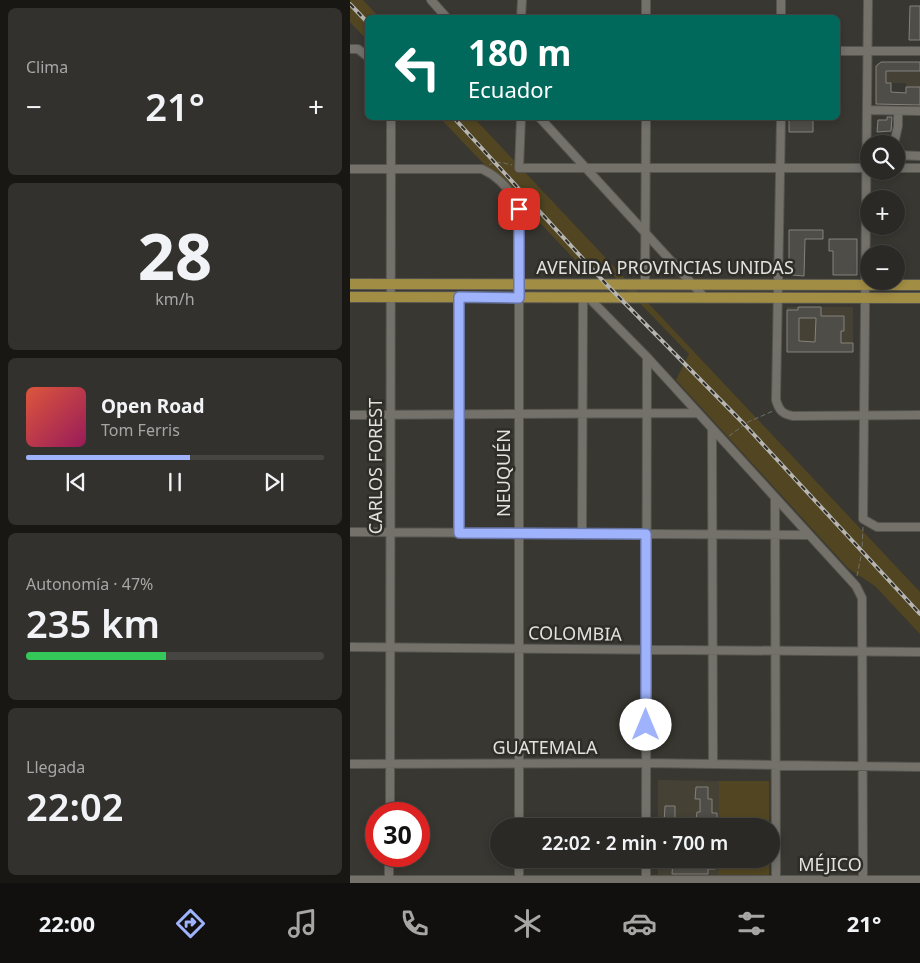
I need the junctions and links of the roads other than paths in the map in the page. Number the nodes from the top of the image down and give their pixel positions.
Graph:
1 (431, 0) edge
2 (522, 0) edge
3 (646, 0) edge
4 (781, 0) edge
5 (868, 0) edge
6 (444, 15) edge
7 (522, 15) edge
8 (646, 15) edge
9 (781, 15) edge
10 (354, 49) edge
11 (840, 51) edge
12 (867, 51) junction
13 (920, 51) edge
14 (365, 55) edge
15 (867, 110) junction
16 (898, 111) junction
17 (920, 111) edge
18 (391, 120) edge
19 (521, 120) edge
20 (542, 120) edge
21 (646, 120) edge
22 (781, 120) edge
23 (868, 135) edge
24 (896, 135) edge
25 (905, 155) edge
26 (920, 156) edge
27 (587, 168) junction
28 (646, 168) junction
29 (781, 168) junction
30 (860, 168) edge
31 (905, 168) edge
32 (920, 168) edge
33 (350, 169) edge
34 (391, 169) junction
35 (868, 180) edge
36 (646, 234) junction
37 (866, 245) edge
38 (350, 284) edge
39 (391, 284) junction
40 (519, 284) junction
41 (645, 284) junction
42 (692, 284) junction
43 (777, 285) junction
44 (860, 285) edge
45 (905, 285) edge
46 (920, 285) edge
47 (865, 290) edge
48 (350, 297) edge
49 (391, 297) junction
50 (459, 297) junction
51 (519, 298) junction
52 (586, 298) junction
53 (705, 298) junction
54 (777, 298) junction
55 (865, 298) junction
56 (920, 298) edge
57 (647, 357) junction
58 (697, 413) junction
59 (391, 414) junction
60 (582, 414) junction
61 (647, 414) junction
62 (350, 415) edge
63 (459, 415) junction
64 (519, 415) junction
65 (865, 415) junction
66 (920, 415) edge
67 (712, 429) junction
68 (775, 498) junction
69 (920, 527) edge
70 (350, 532) edge
71 (391, 532) junction
72 (459, 533) junction
73 (519, 534) junction
74 (582, 534) junction
75 (646, 534) junction
76 (713, 535) junction
77 (776, 535) junction
78 (808, 535) junction
79 (350, 647) edge
80 (391, 647) junction
81 (519, 648) junction
82 (646, 649) junction
83 (713, 650) junction
84 (776, 650) junction
85 (862, 651) junction
86 (920, 652) edge
87 (519, 763) junction
88 (646, 763) junction
89 (350, 764) edge
90 (390, 764) junction
91 (713, 764) junction
92 (776, 764) junction
93 (862, 766) junction
94 (920, 767) edge
95 (390, 802) edge
96 (519, 818) edge
97 (646, 818) edge
98 (390, 867) edge
99 (519, 868) edge
100 (646, 868) edge
101 (350, 880) edge
102 (920, 880) edge
103 (389, 882) edge
104 (519, 882) edge
105 (646, 882) edge
106 (712, 882) edge
107 (776, 882) edge
108 (863, 882) edge

1 - 6 street
2 - 7 street
3 - 8 street
4 - 9 street
5 - 12 street
10 - 14 street
11 - 12 street
12 - 13 street
12 - 15 street
15 - 16 street
15 - 23 street
16 - 17 street
16 - 24 street
18 - 34 street, CARLOS FOREST
19 - 27 street
20 - 27 street
21 - 28 street
22 - 29 street
25 - 26 street
27 - 28 street
27 - 36 street
28 - 29 street
28 - 36 street
29 - 30 street
29 - 43 street
31 - 32 street
33 - 34 street
34 - 39 street, CARLOS FOREST
34 - 40 street, NEUQUÉN
35 - 37 street
36 - 41 street
36 - 42 street
38 - 39 main road, AVENIDA PROVINCIAS UNIDAS
39 - 40 main road, AVENIDA PROVINCIAS UNIDAS
39 - 49 street, CARLOS FOREST
40 - 41 main road, AVENIDA PROVINCIAS UNIDAS
40 - 51 street, NEUQUÉN
41 - 42 main road, AVENIDA PROVINCIAS UNIDAS
42 - 43 main road, AVENIDA PROVINCIAS UNIDAS
42 - 53 street
43 - 44 main road, AVENIDA PROVINCIAS UNIDAS
43 - 54 street
45 - 46 main road, AVENIDA PROVINCIAS UNIDAS
47 - 55 street
48 - 49 main road, AVENIDA PROVINCIAS UNIDAS
49 - 50 main road, AVENIDA PROVINCIAS UNIDAS
49 - 59 street, CARLOS FOREST
50 - 51 main road, AVENIDA PROVINCIAS UNIDAS
50 - 63 street
51 - 52 main road, AVENIDA PROVINCIAS UNIDAS
51 - 64 street, NEUQUÉN
52 - 53 main road, AVENIDA PROVINCIAS UNIDAS
52 - 57 street
52 - 60 street
53 - 54 main road, AVENIDA PROVINCIAS UNIDAS
54 - 55 main road, AVENIDA PROVINCIAS UNIDAS
54 - 65 street
55 - 56 main road, AVENIDA PROVINCIAS UNIDAS
55 - 65 street
57 - 58 street
57 - 61 street
58 - 61 street
58 - 67 street
59 - 62 street
59 - 63 street
59 - 71 street, CARLOS FOREST
60 - 61 street
60 - 64 street
60 - 74 street
61 - 75 street
63 - 64 street
63 - 72 street
64 - 73 street, NEUQUÉN
65 - 66 street
65 - 69 street
67 - 68 street
67 - 76 street
68 - 77 street
68 - 78 street
70 - 71 street
71 - 72 street
71 - 80 street, CARLOS FOREST
72 - 73 street
73 - 74 street
73 - 81 street, NEUQUÉN
74 - 75 street
75 - 76 street
75 - 82 street
76 - 77 street
76 - 83 street
77 - 78 street
77 - 84 street
78 - 85 street
79 - 80 street, COLOMBIA
80 - 81 street, COLOMBIA
80 - 90 street, CARLOS FOREST
81 - 82 street, COLOMBIA
81 - 87 street, NEUQUÉN
82 - 83 street, COLOMBIA
82 - 88 street
83 - 84 street, COLOMBIA
83 - 91 street
84 - 85 street, COLOMBIA
84 - 92 street
85 - 86 street, COLOMBIA
85 - 93 street
87 - 88 street, GUATEMALA
87 - 90 street, GUATEMALA
87 - 96 street, NEUQUÉN
88 - 91 street, GUATEMALA
88 - 97 street
89 - 90 street, GUATEMALA
90 - 95 street, CARLOS FOREST
91 - 92 street, GUATEMALA
92 - 93 street, GUATEMALA
92 - 107 street
93 - 94 street, GUATEMALA
93 - 108 street
98 - 103 street
99 - 104 street
100 - 105 street
101 - 103 street, MÉJICO
102 - 108 street, MÉJICO
103 - 104 street, MÉJICO
104 - 105 street, MÉJICO
105 - 106 street, MÉJICO
106 - 107 street, MÉJICO
107 - 108 street, MÉJICO

